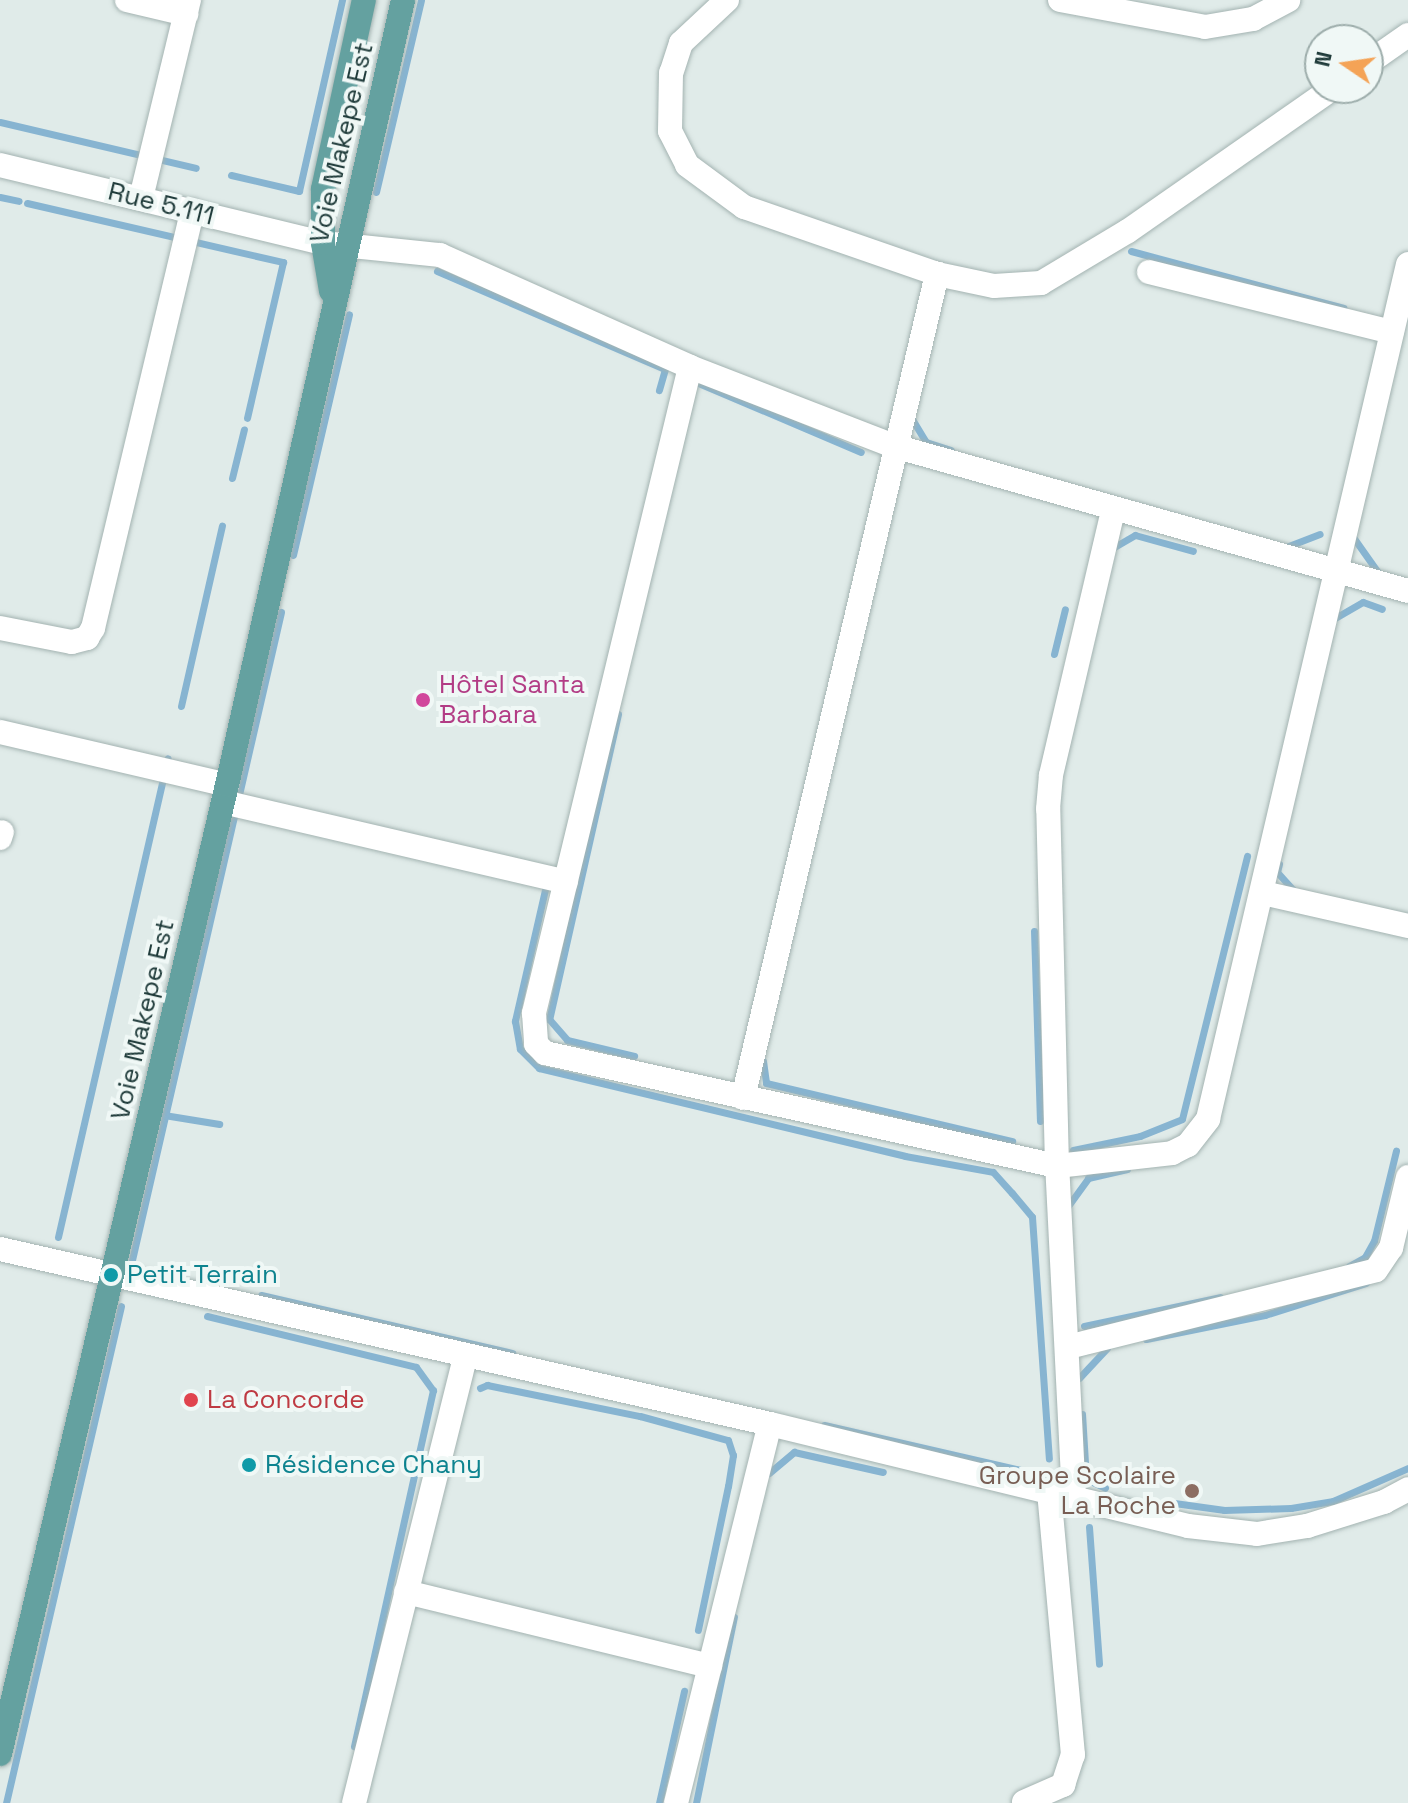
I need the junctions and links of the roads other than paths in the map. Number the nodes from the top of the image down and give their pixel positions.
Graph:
1 (127, 0) edge
2 (364, 0) edge
3 (403, 0) edge
4 (727, 0) edge
5 (1060, 0) edge
6 (1288, 0) edge
7 (188, 7) edge
8 (1408, 35) edge
9 (1384, 52) edge
10 (1310, 104) edge
11 (0, 165) edge
12 (141, 198) junction
13 (192, 211) junction
14 (323, 243) junction
15 (348, 247) junction
16 (1408, 264) edge
17 (1149, 272) dead end
18 (937, 274) junction
19 (333, 297) junction
20 (1392, 332) junction
21 (690, 367) junction
22 (894, 446) junction
23 (1113, 510) junction
24 (1335, 570) junction
25 (1408, 591) edge
26 (0, 628) edge
27 (0, 732) edge
28 (225, 793) junction
29 (566, 882) junction
30 (1263, 893) junction
31 (1408, 926) edge
32 (743, 1098) junction
33 (1057, 1166) junction
34 (1408, 1177) edge
35 (0, 1249) edge
36 (112, 1275) junction
37 (1068, 1347) junction
38 (465, 1357) junction
39 (770, 1424) junction
40 (1408, 1489) edge
41 (1049, 1492) junction
42 (1074, 1498) junction
43 (406, 1592) junction
44 (710, 1666) junction
45 (0, 1754) edge
46 (1024, 1802) edge
47 (354, 1803) edge
48 (676, 1803) edge

1 - 7 street
2 - 14 main road, Voie Makepe Est
3 - 15 main road, Voie Makepe Est
4 - 18 street
5 - 6 street
7 - 12 street
8 - 9 street
10 - 18 street
11 - 12 street, Rue 5.111
12 - 13 street, Rue 5.111
13 - 14 street, Rue 5.111
13 - 26 street
14 - 15 street, Rue 5.111
14 - 19 main road, Voie Makepe Est
15 - 19 main road, Voie Makepe Est
15 - 21 street, Rue 5.111
16 - 20 street
17 - 20 street
18 - 22 street
19 - 28 main road, Voie Makepe Est
20 - 24 street
21 - 22 street, Rue 5.111
21 - 29 street
22 - 23 street, Rue 5.111
22 - 32 street
23 - 24 street, Rue 5.111
23 - 33 street
24 - 25 street, Rue 5.111
24 - 30 street
27 - 28 street
28 - 29 street
28 - 36 main road, Voie Makepe Est
29 - 32 street
30 - 31 street
30 - 33 street
32 - 33 street
33 - 37 street
34 - 37 street
35 - 36 street
36 - 38 street
36 - 45 main road, Voie Makepe Est
37 - 42 street
38 - 39 street
38 - 43 street
39 - 41 street
39 - 44 street
40 - 42 street
41 - 42 street
41 - 46 street
43 - 44 street
43 - 47 street
44 - 48 street

